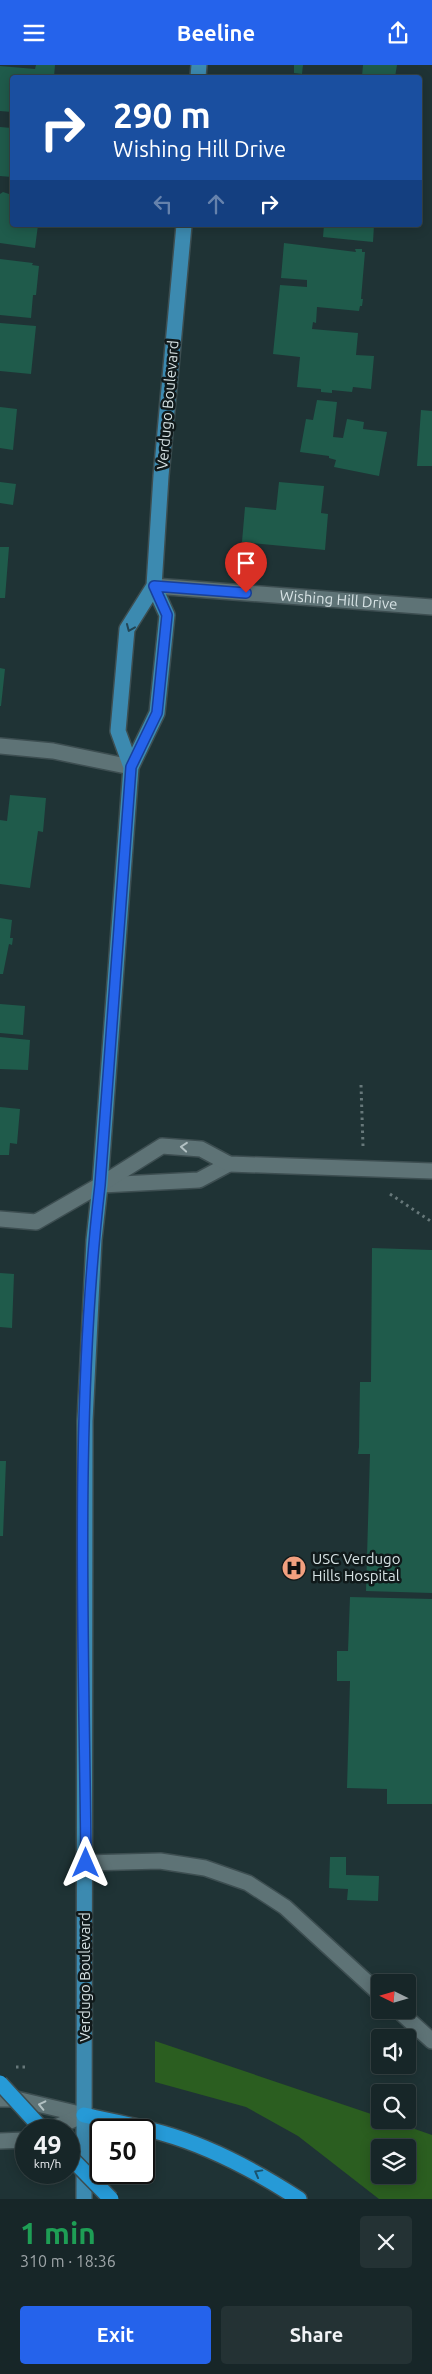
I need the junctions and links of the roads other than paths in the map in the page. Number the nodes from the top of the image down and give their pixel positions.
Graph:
1 (184, 227) edge
2 (154, 586) junction
3 (432, 607) edge
4 (0, 745) edge
5 (131, 767) junction
6 (229, 1164) junction
7 (432, 1171) edge
8 (100, 1185) junction
9 (0, 1219) edge
10 (86, 1863) junction
11 (371, 1985) edge
12 (408, 2019) edge
13 (432, 2041) edge
14 (0, 2083) edge
15 (0, 2099) edge
16 (84, 2115) junction
17 (33, 2119) edge
18 (75, 2119) edge
19 (15, 2140) edge
20 (0, 2141) edge
21 (80, 2167) edge
22 (84, 2199) edge
23 (111, 2199) edge
24 (299, 2199) edge

1 - 2 main road, Verdugo Boulevard
2 - 3 street, Wishing Hill Drive
2 - 5 main road, Verdugo Boulevard
2 -> 5 main road, Verdugo Boulevard
4 - 5 street
5 - 8 main road, Verdugo Boulevard
6 - 7 street
6 - 8 street
6 -> 8 street
8 - 9 street
8 - 10 main road, Verdugo Boulevard
10 - 11 street
10 - 16 main road, Verdugo Boulevard
12 - 13 street
14 - 17 highway, bridge
16 -> 15 street
16 - 18 street
16 - 22 main road, Verdugo Boulevard
24 -> 16 highway
19 - 20 street
21 - 23 highway, bridge

